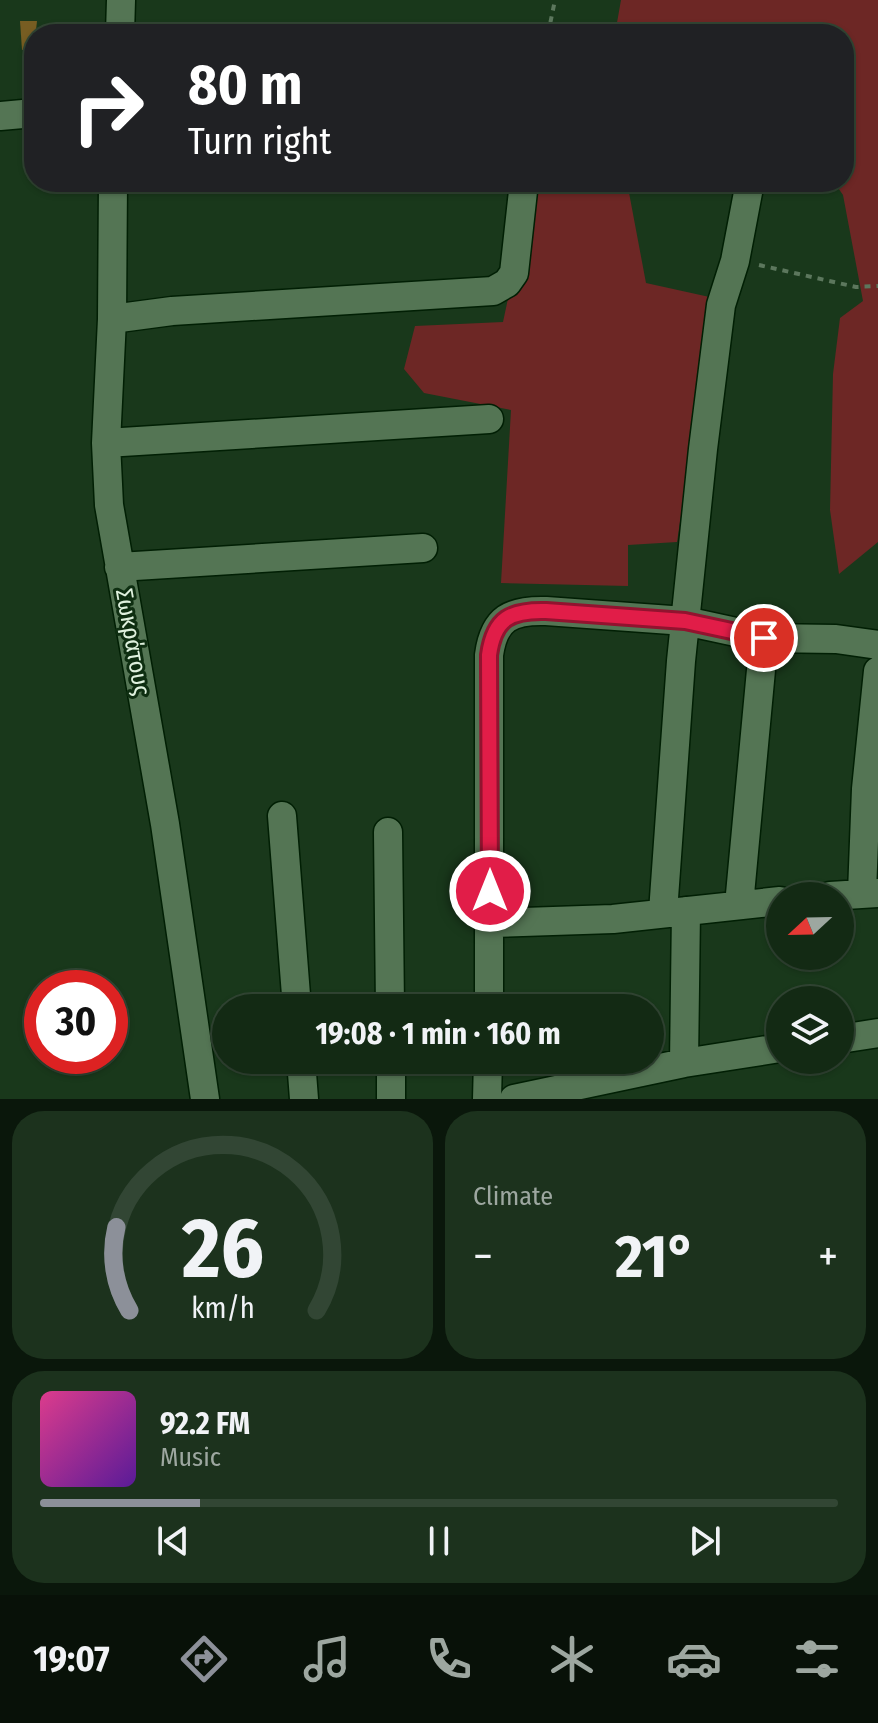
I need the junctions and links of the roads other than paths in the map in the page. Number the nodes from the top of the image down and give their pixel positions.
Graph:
1 (121, 0) edge
2 (120, 24) edge
3 (24, 114) edge
4 (0, 116) edge
5 (114, 192) edge
6 (523, 192) edge
7 (748, 192) edge
8 (112, 319) junction
9 (489, 419) dead end
10 (106, 443) junction
11 (423, 548) dead end
12 (119, 567) junction
13 (685, 621) junction
14 (764, 638) junction
15 (878, 645) edge
16 (878, 671) edge
17 (282, 816) dead end
18 (388, 832) dead end
19 (870, 893) edge
20 (766, 902) edge
21 (739, 905) junction
22 (675, 912) junction
23 (491, 923) junction
24 (296, 994) edge
25 (390, 994) edge
26 (489, 994) edge
27 (878, 1033) edge
28 (854, 1037) edge
29 (766, 1050) edge
30 (684, 1063) junction
31 (302, 1074) edge
32 (391, 1074) edge
33 (488, 1074) edge
34 (205, 1099) edge
35 (304, 1099) edge
36 (391, 1099) edge
37 (487, 1099) edge
38 (514, 1099) edge

1 - 2 street
3 - 4 street
5 - 8 street, Σωκράτους
6 - 8 street
7 - 13 street
8 - 10 street, Σωκράτους
9 - 10 street
10 - 12 street, Σωκράτους
11 - 12 street
12 - 34 street, Σωκράτους
13 - 14 street
13 - 22 street
13 - 23 street
14 - 15 street
14 - 21 street
16 - 19 street
17 - 24 street
18 - 25 street
20 - 21 street
21 - 22 street
22 - 23 street
22 - 30 street
23 - 26 street
27 - 28 street
29 - 30 street
30 - 38 street
31 - 35 street
32 - 36 street
33 - 37 street

